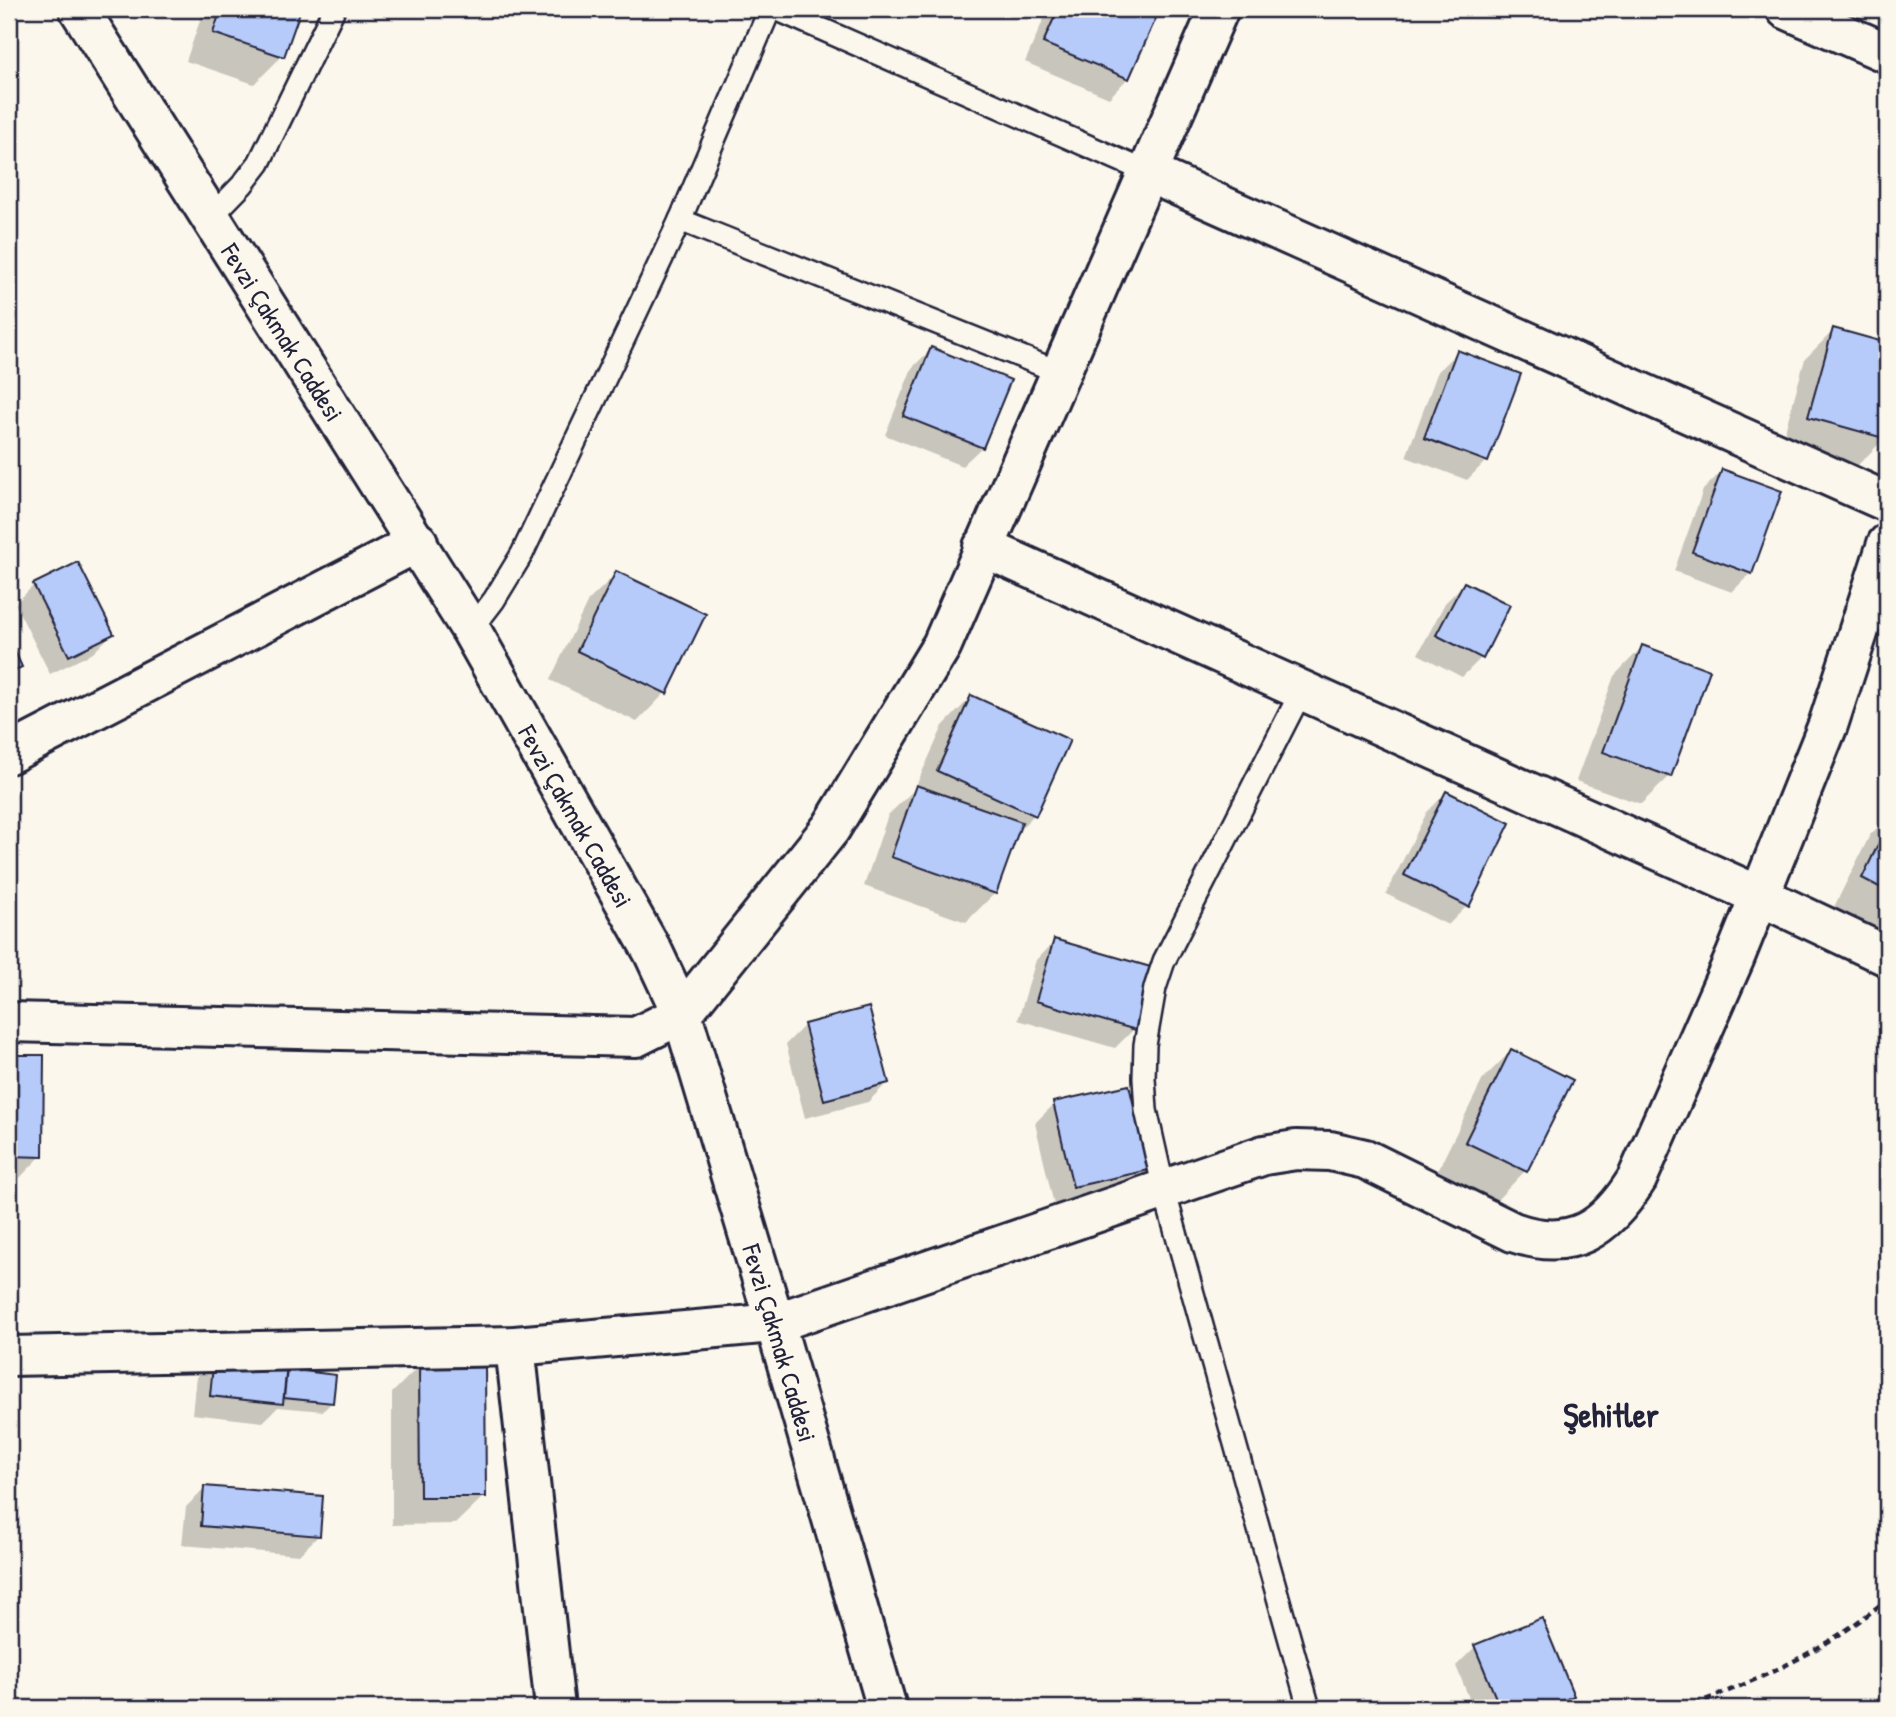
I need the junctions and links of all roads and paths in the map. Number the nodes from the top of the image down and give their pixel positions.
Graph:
1 (79, 9) edge
2 (334, 9) edge
3 (770, 9) edge
4 (776, 9) edge
5 (1219, 9) edge
6 (1786, 9) edge
7 (1887, 53) edge
8 (1147, 172) junction
9 (211, 217) junction
10 (680, 220) junction
11 (1059, 372) junction
12 (1887, 502) edge
13 (418, 542) junction
14 (1887, 544) edge
15 (983, 547) junction
16 (471, 630) junction
17 (1302, 690) junction
18 (9, 754) edge
19 (1760, 896) junction
20 (1887, 956) edge
21 (682, 1014) junction
22 (9, 1022) edge
23 (1164, 1190) junction
24 (775, 1323) junction
25 (515, 1346) junction
26 (9, 1356) edge
27 (1887, 1599) edge
28 (555, 1708) edge
29 (887, 1708) edge
30 (1309, 1708) edge
31 (1683, 1708) edge

1 - 9 street, Fevzi Çakmak Caddesi
2 - 9 lane
3 - 10 lane
4 - 8 lane
5 - 8 street
6 - 7 street
8 - 11 street
8 - 12 street
9 - 13 street, Fevzi Çakmak Caddesi
10 - 11 lane
10 - 16 lane
11 - 15 street
13 - 16 street, Fevzi Çakmak Caddesi
13 - 18 street
14 - 19 street
15 - 17 street
15 - 21 street
16 - 21 street, Fevzi Çakmak Caddesi
17 - 19 street
17 - 23 lane
19 - 20 street
19 - 23 street
21 - 22 street
21 - 24 street, Fevzi Çakmak Caddesi
23 - 24 street
23 - 30 lane
24 - 25 street
24 - 29 street, Fevzi Çakmak Caddesi
25 - 26 street
25 - 28 street
27 - 31 path

